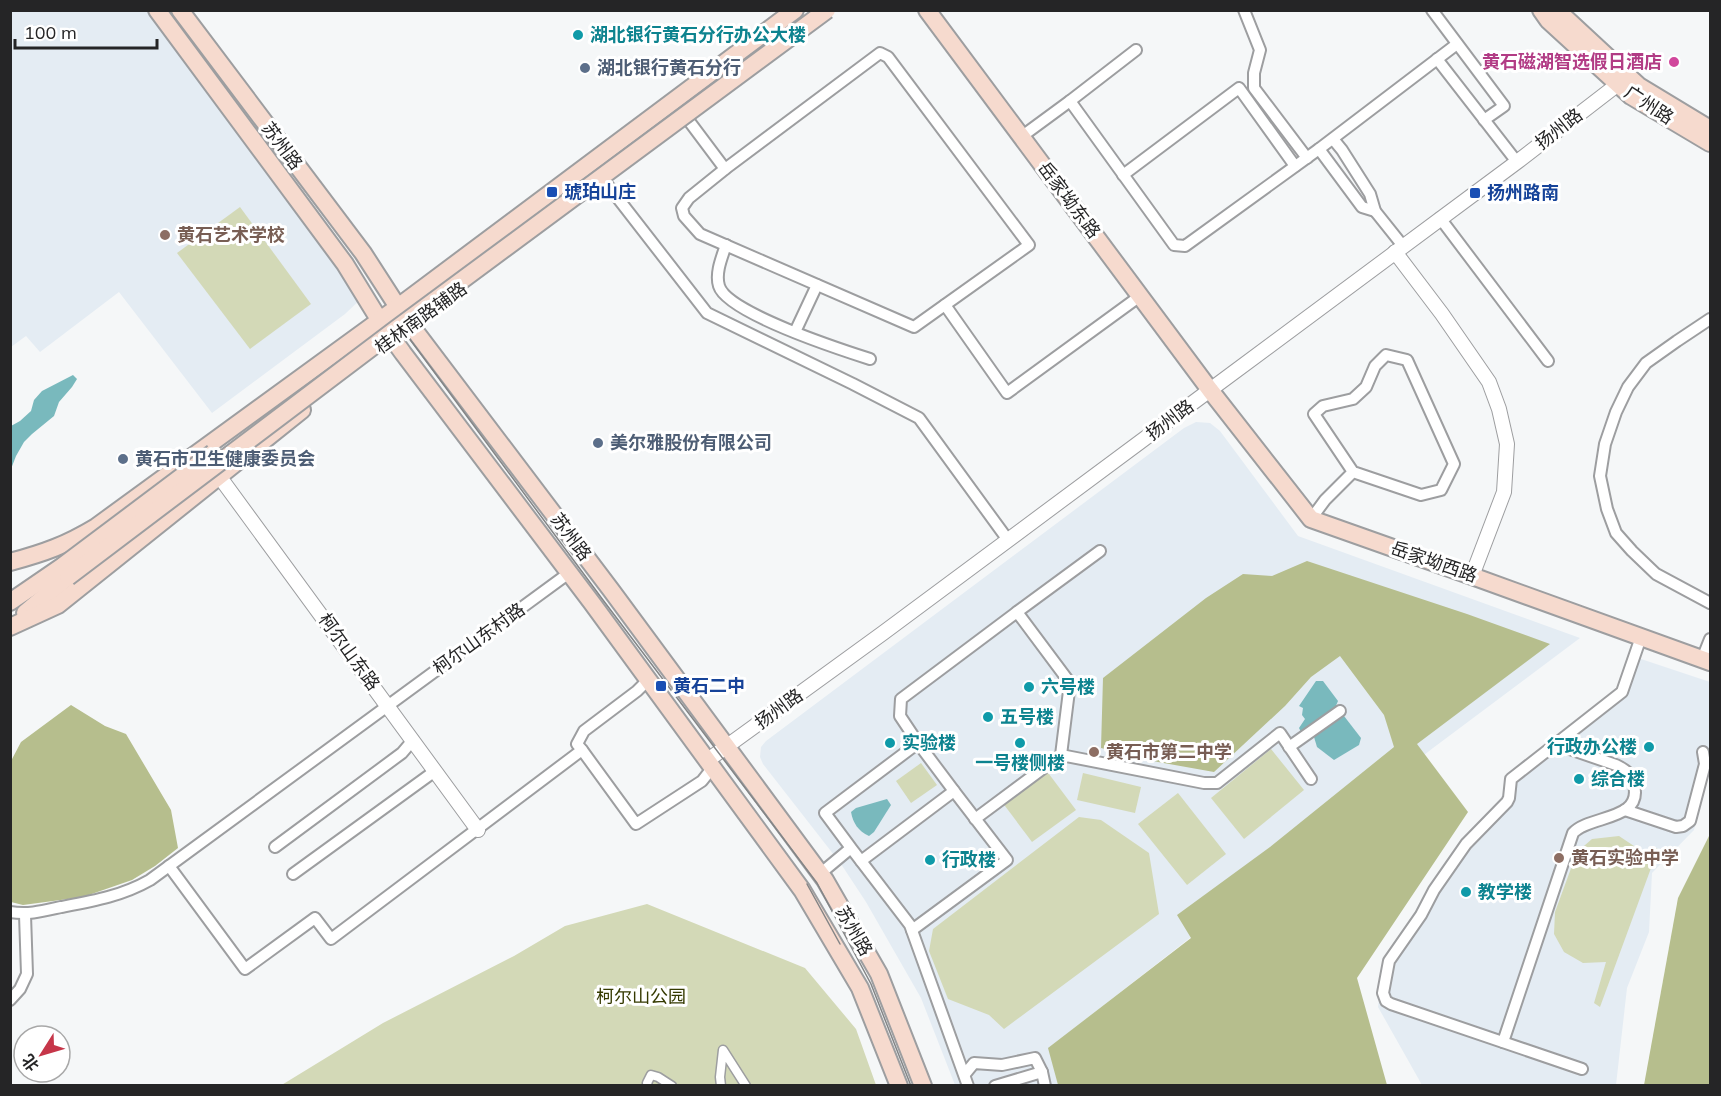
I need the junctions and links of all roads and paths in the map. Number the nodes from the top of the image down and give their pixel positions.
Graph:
1 (158, 10) edge
2 (180, 10) edge
3 (795, 10) edge
4 (808, 10) edge
5 (827, 10) edge
6 (834, 10) edge
7 (927, 10) edge
8 (1244, 10) edge
9 (1432, 10) edge
10 (1541, 10) edge
11 (1557, 10) edge
12 (1457, 44) junction
13 (1136, 50) dead end
14 (1437, 59) junction
15 (1254, 74) junction
16 (1623, 80) junction
17 (1239, 88) junction
18 (1070, 101) junction
19 (1484, 120) junction
20 (689, 121) junction
21 (1710, 129) edge
22 (1021, 137) junction
23 (1333, 139) junction
24 (1710, 143) edge
25 (1319, 149) junction
26 (1307, 158) junction
27 (1517, 162) junction
28 (1295, 166) junction
29 (725, 169) junction
30 (1123, 175) junction
31 (606, 183) junction
32 (1375, 211) junction
33 (1440, 218) junction
34 (726, 245) junction
35 (1399, 249) junction
36 (817, 285) junction
37 (1140, 296) junction
38 (945, 305) junction
39 (398, 307) junction
40 (1710, 319) edge
41 (380, 321) junction
42 (411, 324) junction
43 (795, 332) junction
44 (393, 338) junction
45 (870, 359) dead end
46 (1548, 361) dead end
47 (1210, 390) junction
48 (1353, 472) junction
49 (219, 476) junction
50 (1311, 519) junction
51 (1008, 540) junction
52 (1100, 551) dead end
53 (10, 562) edge
54 (66, 571) junction
55 (568, 573) junction
56 (1472, 576) junction
57 (10, 602) edge
58 (1710, 603) edge
59 (1017, 612) junction
60 (10, 626) edge
61 (1641, 637) junction
62 (1710, 639) edge
63 (1706, 661) edge
64 (648, 680) junction
65 (388, 705) junction
66 (1335, 714) dead end
67 (413, 740) junction
68 (918, 743) junction
69 (1555, 744) junction
70 (727, 746) junction
71 (1289, 747) junction
72 (582, 750) junction
73 (1703, 752) dead end
74 (1061, 755) junction
75 (710, 764) junction
76 (435, 771) junction
77 (1311, 779) dead end
78 (954, 790) junction
79 (1625, 810) junction
80 (975, 819) junction
81 (477, 830) junction
82 (275, 847) dead end
83 (851, 848) junction
84 (861, 861) junction
85 (169, 866) junction
86 (820, 873) junction
87 (293, 874) dead end
88 (10, 912) edge
89 (25, 915) junction
90 (912, 930) junction
91 (10, 1000) edge
92 (1503, 1042) junction
93 (1582, 1069) dead end
94 (1042, 1072) junction
95 (965, 1074) junction
96 (648, 1086) edge
97 (672, 1086) edge
98 (721, 1086) edge
99 (746, 1086) edge
100 (898, 1086) edge
101 (923, 1086) edge
102 (968, 1086) edge
103 (995, 1086) edge
104 (1045, 1086) edge

1 - 41 main road, 苏州路
2 - 39 main road, 苏州路
3 - 39 main road, 桂林南路辅路
4 - 54 main road, bridge
5 - 54 main road, bridge
6 - 20 main road, 桂林南路辅路
7 - 22 main road, 岳家坳东路
8 - 15 street
9 - 12 street
10 - 16 main road, 广州路
11 - 16 main road, 广州路
12 - 14 street
12 - 19 street
13 - 18 street
14 - 19 street
14 - 23 street
15 - 17 street
15 - 26 street
16 - 21 main road, 广州路
16 - 24 main road, 广州路
16 - 27 street, 扬州路
17 - 28 street
17 - 30 street
18 - 22 street
18 - 30 street
19 - 27 street
20 - 29 street
20 - 31 main road, 桂林南路辅路
22 - 37 main road, 岳家坳东路
23 - 25 street
23 - 32 street
25 - 26 street
25 - 32 street
26 - 28 street
27 - 33 street, 扬州路
28 - 30 street
29 - 34 street
29 - 38 street
31 - 42 main road, 桂林南路辅路
31 - 51 street
32 - 35 street
33 - 35 street, 扬州路
33 - 46 street
34 - 36 street
34 - 43 street
35 - 47 street, 扬州路
35 - 56 street
36 - 38 street
36 - 43 street
37 - 38 street
37 - 47 main road, 岳家坳东路
39 - 41 main road, 桂林南路辅路
39 - 42 main road, 苏州路
40 - 58 street
41 - 44 main road, 苏州路
41 - 53 main road, 桂林南路辅路
42 - 44 main road, 桂林南路辅路
42 - 70 main road, 苏州路
43 - 45 street
44 - 49 main road, 桂林南路辅路
44 - 55 main road, 苏州路
47 - 50 main road
47 - 51 street, 扬州路
48 - 48 street
48 - 50 street
49 - 60 main road, 桂林南路辅路
49 - 65 street, 柯尔山东路
50 - 56 main road, 岳家坳西路
51 - 70 street, 扬州路
52 - 59 street
54 - 57 main road
54 - 60 main road
55 - 64 main road, 苏州路
55 - 65 street, 柯尔山东村路
56 - 61 main road, 岳家坳西路
59 - 68 street
59 - 74 street
61 - 63 main road, 岳家坳西路
61 - 69 street
62 - 63 street
64 - 72 street
64 - 75 main road, 苏州路
65 - 67 street, 柯尔山东路
65 - 85 street, 柯尔山东村路
66 - 71 street
67 - 76 street, 柯尔山东路
67 - 82 street
68 - 78 street
68 - 83 street
69 - 79 street
69 - 92 street
70 - 75 street, 扬州路
70 - 86 main road, 苏州路
71 - 74 street
71 - 77 street
72 - 75 street
72 - 81 street
73 - 79 street
74 - 80 street
75 - 100 main road, 苏州路
76 - 81 street, 柯尔山东路
76 - 87 street
78 - 80 street
78 - 84 street
79 - 92 street
80 - 90 street
81 - 85 street
83 - 84 street
83 - 86 street
84 - 90 street
85 - 89 street, 柯尔山东村路
86 - 101 main road, 苏州路
88 - 89 street
89 - 91 street
90 - 95 street
92 - 93 street
94 - 95 street
94 - 103 street
94 - 104 street
95 - 102 street
96 - 97 street
98 - 99 street

